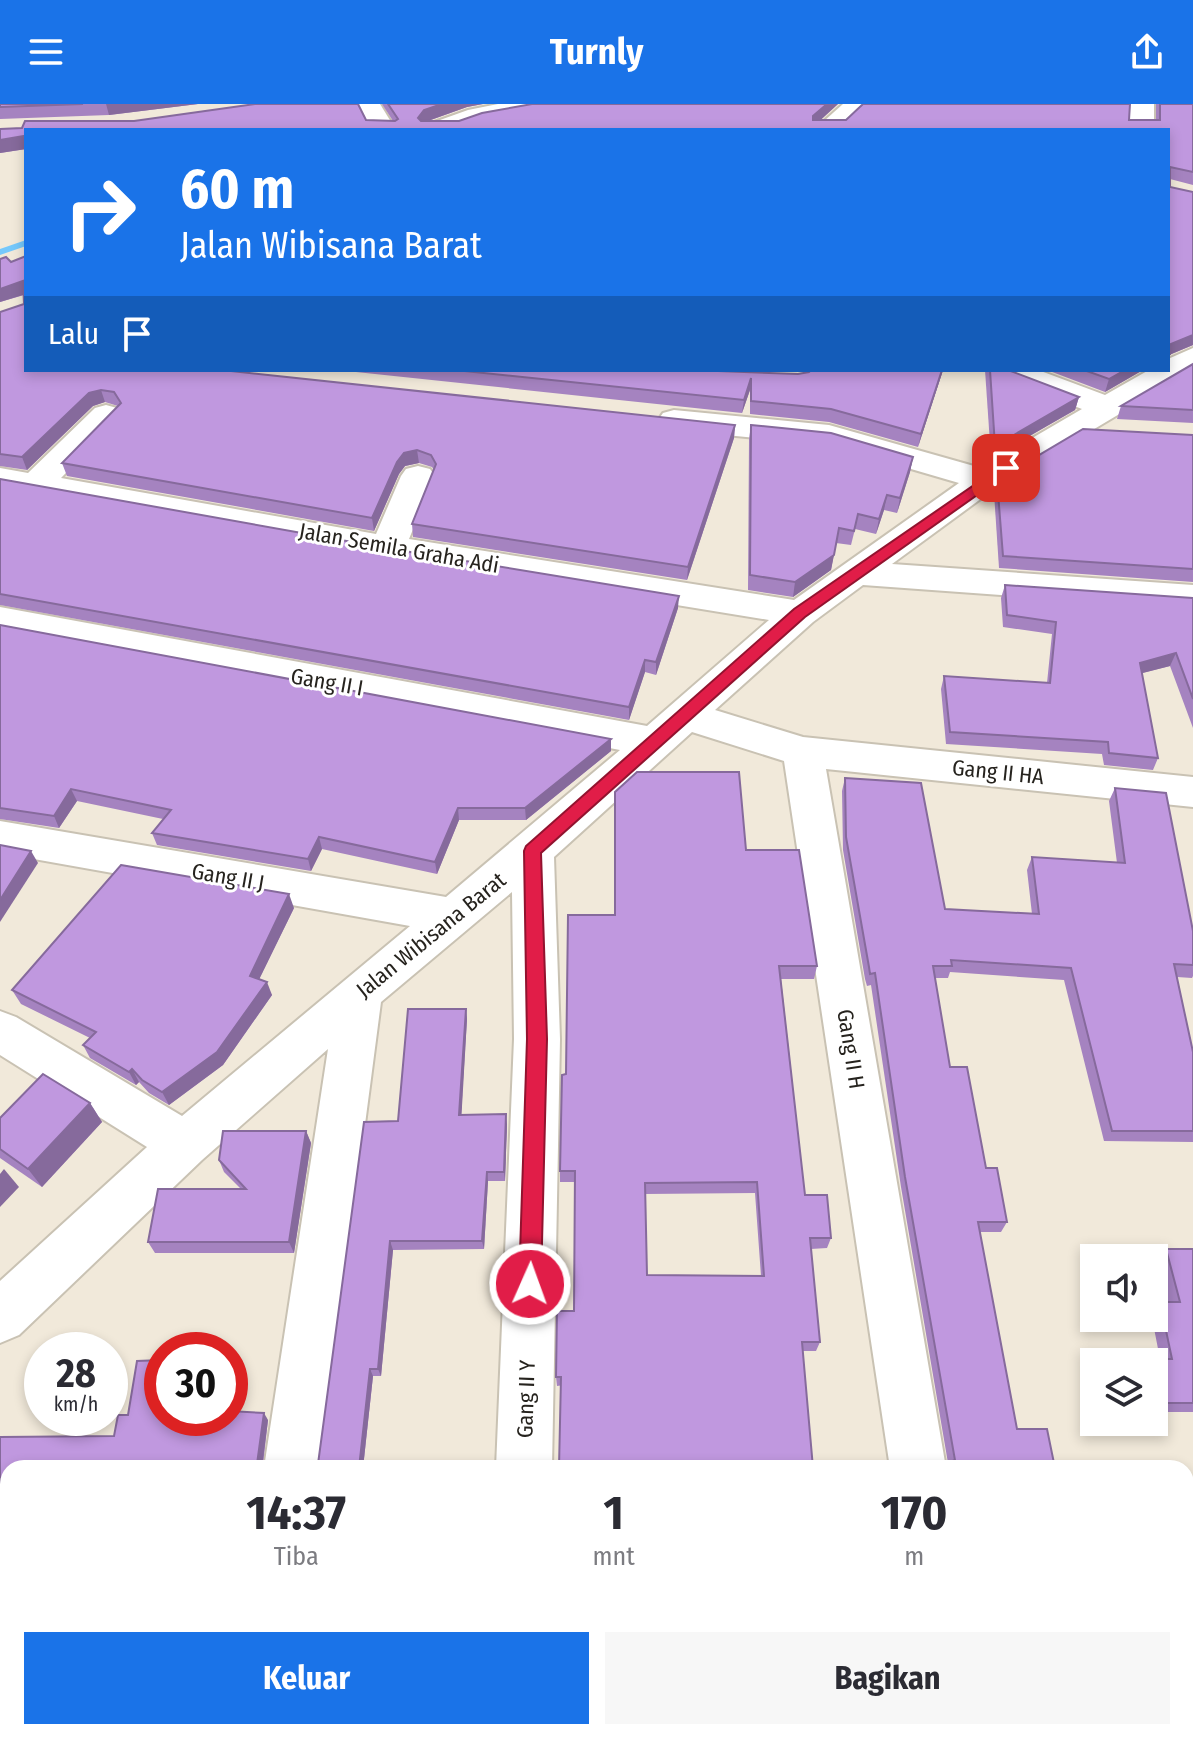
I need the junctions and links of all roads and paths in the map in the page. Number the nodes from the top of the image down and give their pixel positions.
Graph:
1 (368, 104) edge
2 (858, 104) edge
3 (1142, 104) edge
4 (530, 105) edge
5 (382, 128) edge
6 (441, 128) edge
7 (829, 128) edge
8 (1141, 128) edge
9 (1193, 357) edge
10 (1170, 369) edge
11 (1019, 372) edge
12 (1165, 372) edge
13 (1143, 384) junction
14 (1193, 387) edge
15 (106, 415) edge
16 (645, 417) edge
17 (1120, 420) junction
18 (418, 476) dead end
19 (0, 478) edge
20 (985, 480) junction
21 (36, 484) junction
22 (388, 547) junction
23 (854, 573) junction
24 (1193, 597) edge
25 (800, 613) junction
26 (0, 620) edge
27 (684, 715) junction
28 (654, 742) junction
29 (803, 752) junction
30 (1193, 792) edge
31 (0, 837) edge
32 (533, 851) junction
33 (456, 916) junction
34 (359, 993) junction
35 (0, 1031) edge
36 (185, 1144) junction
37 (0, 1317) edge
38 (293, 1460) edge
39 (524, 1460) edge
40 (917, 1460) edge

1 - 5 street
2 - 7 street
3 - 8 street
4 - 6 street
9 - 10 street, Jalan Wibisana Barat
11 - 17 street
12 - 13 street, Jalan Wibisana Barat
13 - 14 street
13 - 17 street, Jalan Wibisana Barat
15 - 21 street
16 - 20 street
17 - 20 street, Jalan Wibisana Barat
18 - 22 street
19 - 21 street, Jalan Semila Graha Adi
20 - 23 street, Jalan Wibisana Barat
21 - 22 street, Jalan Semila Graha Adi
22 - 25 street, Jalan Semila Graha Adi
23 - 24 street
23 - 25 street, Jalan Wibisana Barat
25 - 27 street, Jalan Wibisana Barat
26 - 28 street, Gang II I
27 - 28 street, Jalan Wibisana Barat
27 - 29 street
28 - 32 street, Jalan Wibisana Barat
29 - 30 street, Gang II HA
29 - 40 street, Gang II H
31 - 33 street, Gang II J
32 - 33 street, Jalan Wibisana Barat
32 - 39 street, Gang II Y
33 - 34 street, Jalan Wibisana Barat
34 - 36 street, Jalan Wibisana Barat
34 - 38 street
35 - 36 street
36 - 37 street, Jalan Wibisana Barat

